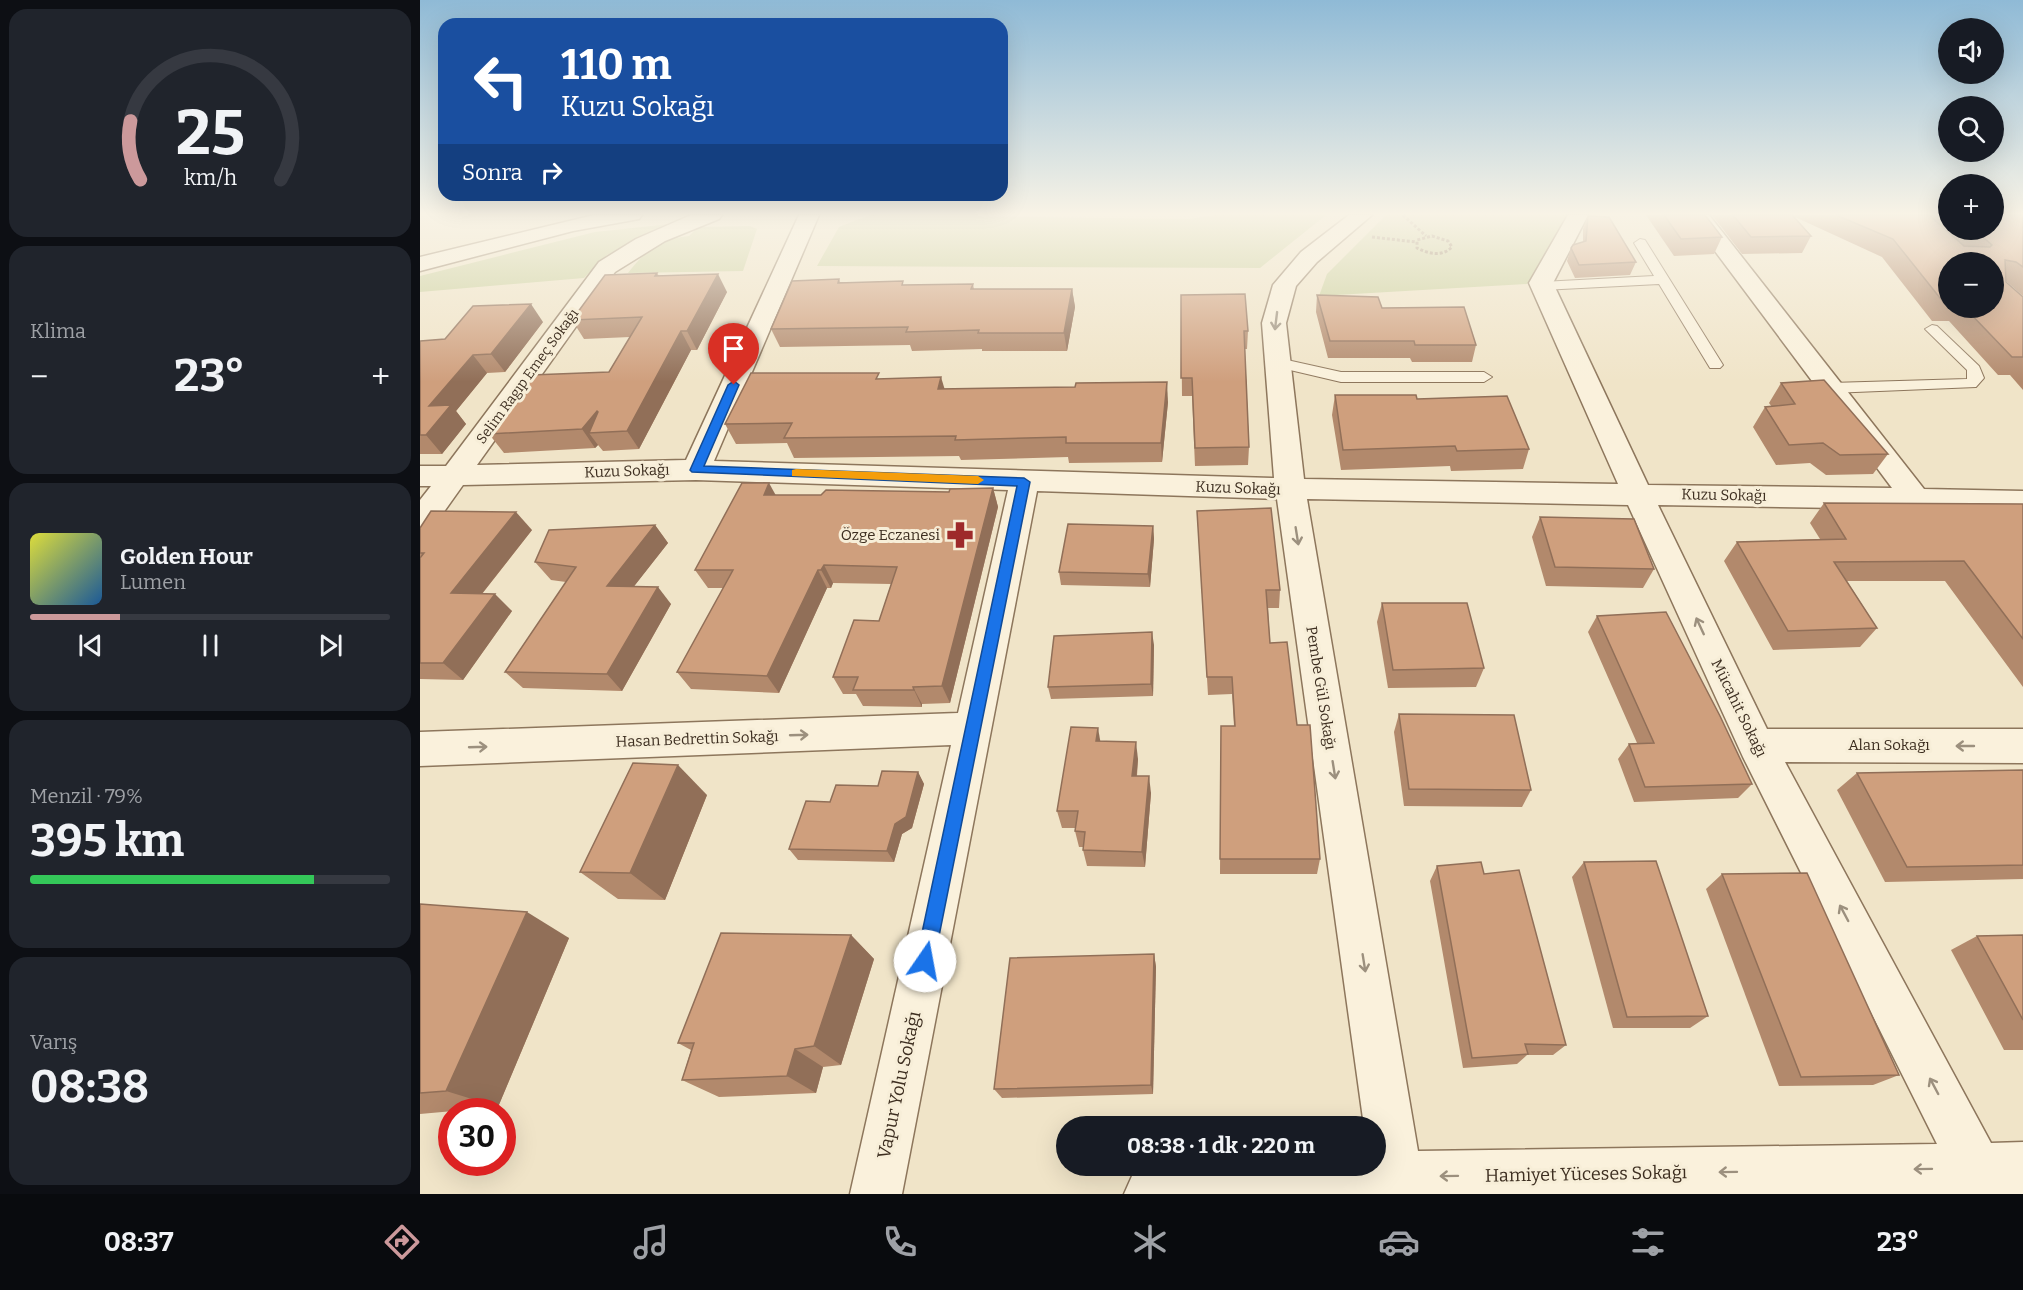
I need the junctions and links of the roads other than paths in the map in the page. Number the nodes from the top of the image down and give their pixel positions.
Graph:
1 (604, 271) edge
2 (784, 271) edge
3 (1297, 271) edge
4 (1548, 271) edge
5 (1657, 271) edge
6 (1741, 271) edge
7 (1663, 280) junction
8 (1542, 286) junction
9 (1932, 329) dead end
10 (1278, 363) junction
11 (1715, 365) dead end
12 (1484, 377) dead end
13 (1831, 388) junction
14 (696, 470) junction
15 (420, 476) edge
16 (454, 476) junction
17 (1024, 482) junction
18 (1290, 489) junction
19 (1636, 493) junction
20 (1916, 499) junction
21 (2021, 504) edge
22 (420, 522) edge
23 (974, 728) junction
24 (1756, 745) junction
25 (2023, 746) edge
26 (420, 749) edge
27 (1996, 1177) edge
28 (1398, 1186) edge
29 (876, 1194) edge
30 (1150, 1194) edge

1 - 16 street, Selim Ragıp Emeç Sokağı
2 - 14 street
3 -> 10 street, Pembe Gül Sokağı
4 - 8 street
5 - 7 lane
6 - 13 street
7 - 8 lane
7 - 11 lane
8 - 19 street, Mücahit Sokağı
9 - 13 lane
10 - 12 lane
10 - 18 street, Pembe Gül Sokağı
13 - 20 street
14 - 16 street, Kuzu Sokağı
14 - 17 street, Kuzu Sokağı
15 - 16 street, Kuzu Sokağı
16 - 22 street, Selim Ragıp Emeç Sokağı
17 - 18 street, Kuzu Sokağı
17 - 23 street, Vapur Yolu Sokağı
18 - 19 street, Kuzu Sokağı
18 -> 28 street, Pembe Gül Sokağı
19 - 20 street, Kuzu Sokağı
24 -> 19 street, Mücahit Sokağı
20 - 21 street, Kuzu Sokağı
26 -> 23 street, Hasan Bedrettin Sokağı
23 - 29 street, Vapur Yolu Sokağı
25 -> 24 street, Alan Sokağı
27 -> 24 street, Mücahit Sokağı
27 -> 28 street, Hamiyet Yüceses Sokağı
28 - 30 street, Hamiyet Yüceses Sokağı

